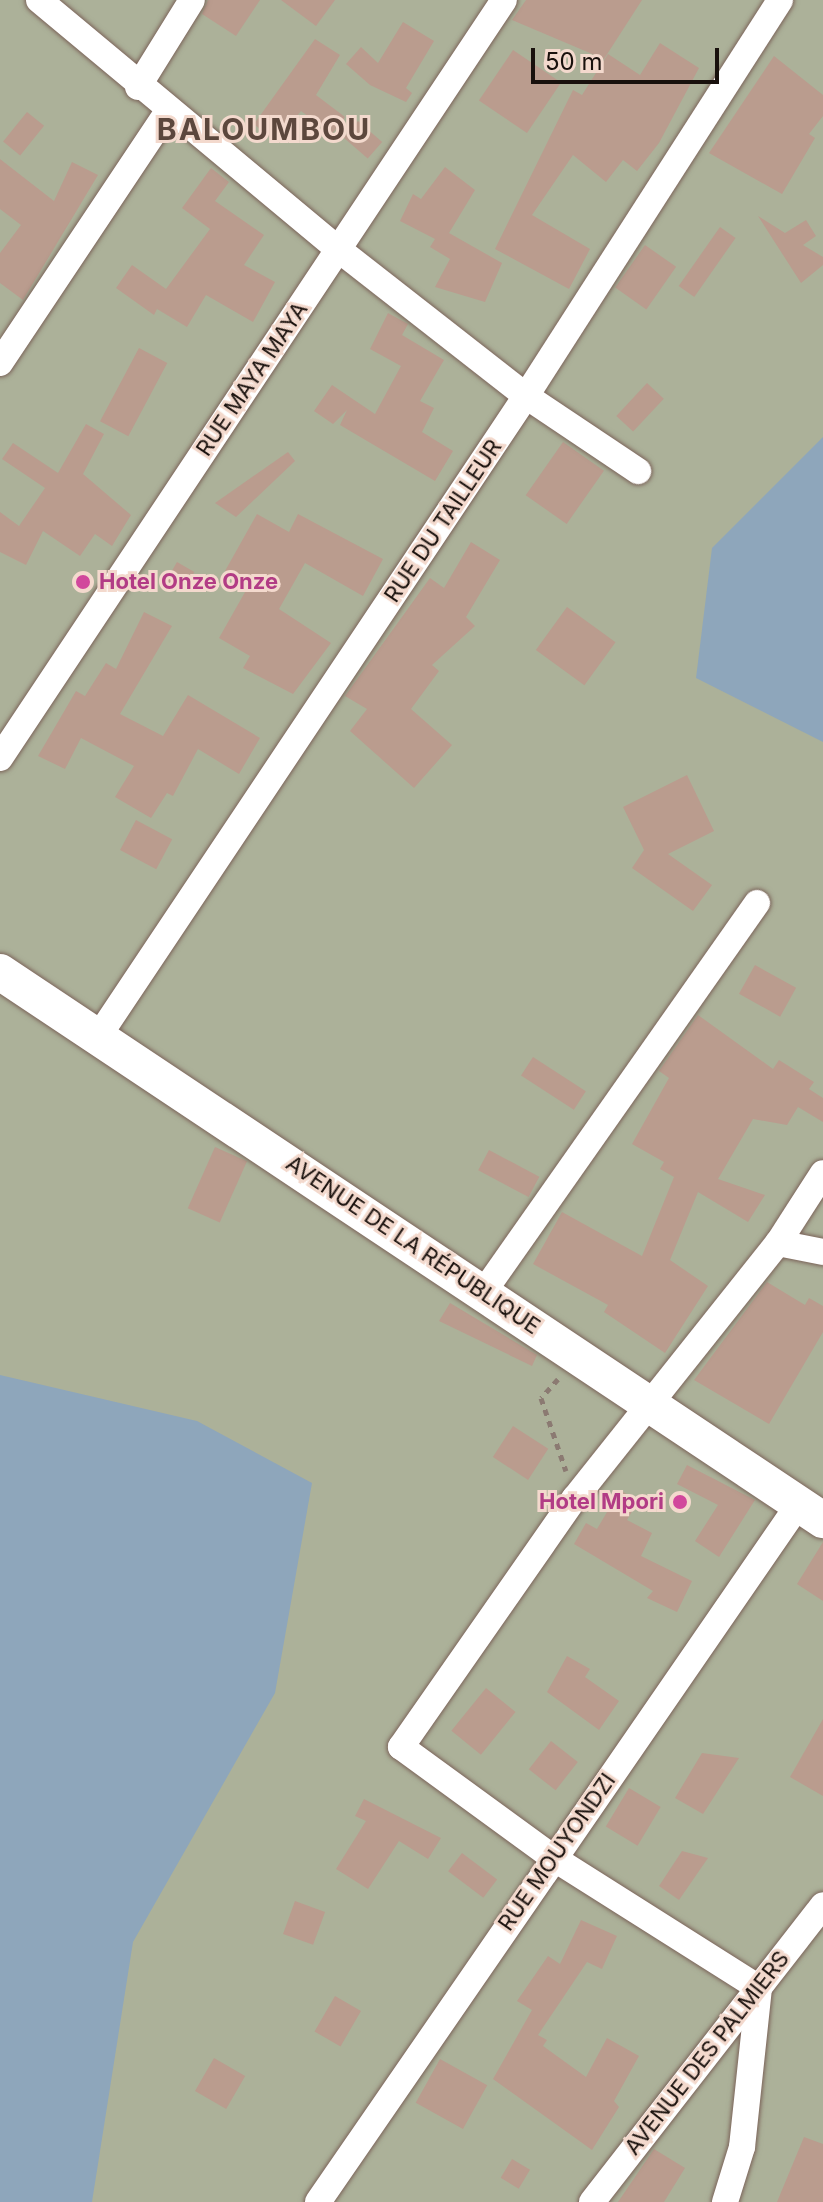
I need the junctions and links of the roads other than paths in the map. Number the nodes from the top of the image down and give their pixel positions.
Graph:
1 (39, 0) edge
2 (192, 0) edge
3 (504, 0) edge
4 (780, 0) edge
5 (138, 87) junction
6 (168, 111) junction
7 (338, 249) junction
8 (0, 363) edge
9 (526, 396) junction
10 (638, 471) dead end
11 (0, 758) edge
12 (757, 903) dead end
13 (0, 972) edge
14 (98, 1037) junction
15 (823, 1173) edge
16 (778, 1243) junction
17 (823, 1252) edge
18 (485, 1290) junction
19 (653, 1402) junction
20 (811, 1512) edge
21 (552, 1857) junction
22 (823, 1905) edge
23 (759, 1988) junction
24 (324, 2200) edge
25 (592, 2202) edge
26 (725, 2202) edge

1 - 5 street
2 - 5 street
3 - 7 street, RUE MAYA MAYA
4 - 9 street, RUE DU TAILLEUR
5 - 6 street
6 - 7 street
6 - 8 street
7 - 9 street
7 - 11 street, RUE MAYA MAYA
9 - 10 street
9 - 14 street, RUE DU TAILLEUR
12 - 18 street
13 - 14 street, AVENUE DE LA RÉPUBLIQUE
14 - 18 street, AVENUE DE LA RÉPUBLIQUE
15 - 16 street
16 - 17 street
16 - 19 street
18 - 19 street, AVENUE DE LA RÉPUBLIQUE
19 - 20 street, AVENUE DE LA RÉPUBLIQUE
19 - 21 street
20 - 21 street, RUE MOUYONDZI
21 - 23 street
21 - 24 street, RUE MOUYONDZI
22 - 23 street, AVENUE DES PALMIERS
23 - 25 street, AVENUE DES PALMIERS
23 - 26 street

